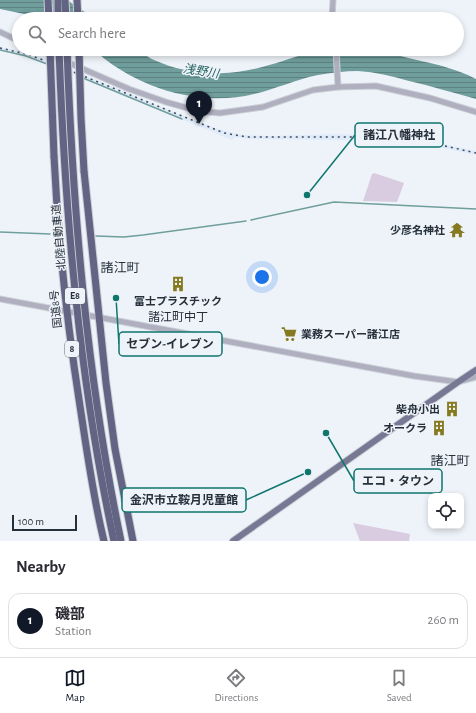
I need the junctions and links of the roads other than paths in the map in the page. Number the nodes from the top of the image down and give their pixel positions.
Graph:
1 (48, 0) edge
2 (58, 0) edge
3 (65, 0) edge
4 (77, 0) edge
5 (333, 0) edge
6 (49, 12) edge
7 (58, 12) edge
8 (66, 12) edge
9 (78, 12) edge
10 (332, 12) edge
11 (0, 32) edge
12 (12, 38) edge
13 (50, 56) edge
14 (53, 56) edge
15 (59, 56) edge
16 (67, 56) edge
17 (79, 56) edge
18 (336, 56) edge
19 (338, 87) junction
20 (476, 112) edge
21 (0, 299) edge
22 (67, 312) junction
23 (98, 317) junction
24 (476, 370) edge
25 (476, 377) edge
26 (458, 382) junction
27 (104, 541) edge
28 (114, 541) edge
29 (121, 541) edge
30 (133, 541) edge
31 (233, 541) edge

1 - 6 highway
2 - 7 highway
3 - 8 highway
4 - 9 highway
5 - 10 street
11 - 12 street
13 - 22 highway, 国道8号 / 8, bridge
14 - 19 street
15 - 28 highway, 北陸自動車道 / E8, bridge
16 - 29 highway, 北陸自動車道 / E8, bridge
17 - 23 highway, bridge
18 - 19 street
19 - 20 street
21 - 22 street
22 - 23 street
22 - 27 highway, 国道8号 / 8
23 - 26 street
23 - 30 highway
24 - 26 main road
25 - 26 street
26 - 31 main road

